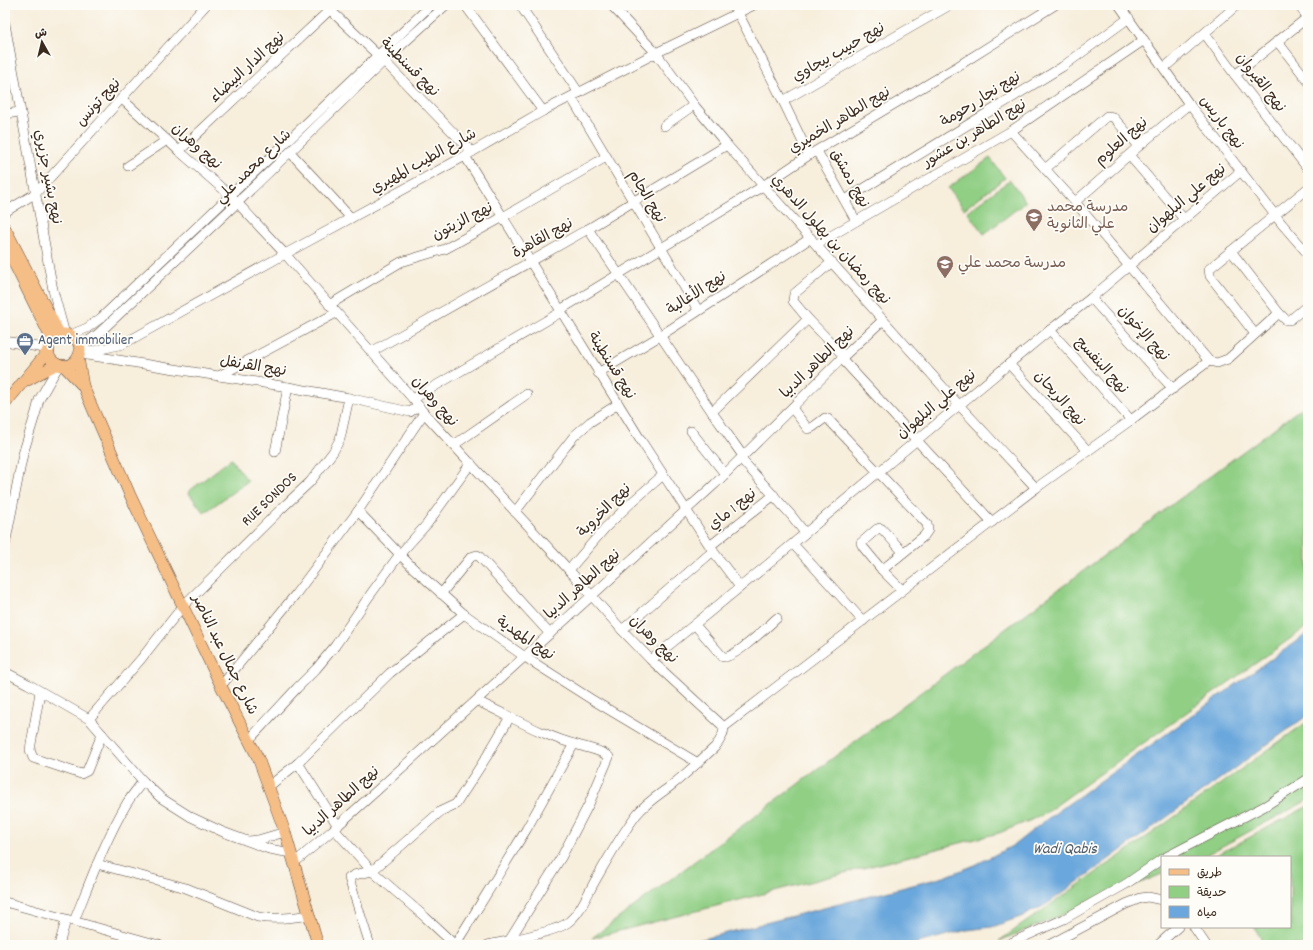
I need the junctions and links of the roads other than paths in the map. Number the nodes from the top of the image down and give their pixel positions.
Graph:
1 (206, 5) edge
2 (431, 5) edge
3 (446, 5) edge
4 (465, 5) edge
5 (520, 5) edge
6 (611, 5) edge
7 (734, 5) edge
8 (754, 5) edge
9 (950, 5) edge
10 (1055, 5) edge
11 (1119, 5) edge
12 (1237, 5) edge
13 (1298, 5) edge
14 (330, 7) edge
15 (739, 14) junction
16 (1308, 17) edge
17 (1129, 18) junction
18 (5, 24) edge
19 (1205, 34) junction
20 (1144, 40) junction
21 (1277, 41) junction
22 (656, 53) junction
23 (381, 58) junction
24 (1164, 68) junction
25 (1235, 75) junction
26 (1307, 78) edge
27 (579, 93) junction
28 (570, 97) junction
29 (122, 98) junction
30 (783, 101) junction
31 (1189, 104) junction
32 (694, 105) junction
33 (544, 111) junction
34 (20, 112) junction
35 (5, 114) edge
36 (664, 126) dead end
37 (1011, 131) junction
38 (167, 140) junction
39 (727, 146) junction
40 (1139, 146) junction
41 (179, 151) junction
42 (290, 152) junction
43 (813, 153) junction
44 (469, 154) junction
45 (1130, 155) junction
46 (606, 157) junction
47 (128, 166) dead end
48 (1308, 168) edge
49 (1045, 169) junction
50 (1241, 171) junction
51 (763, 186) junction
52 (1308, 188) edge
53 (36, 193) junction
54 (231, 196) junction
55 (845, 200) junction
56 (633, 202) junction
57 (1075, 202) junction
58 (237, 203) junction
59 (5, 212) edge
60 (1275, 214) junction
61 (503, 217) junction
62 (351, 218) junction
63 (1184, 219) junction
64 (856, 221) junction
65 (5, 228) edge
66 (588, 229) junction
67 (814, 241) junction
68 (5, 244) edge
69 (661, 248) junction
70 (1231, 251) junction
71 (285, 254) junction
72 (1308, 254) edge
73 (531, 262) junction
74 (832, 262) junction
75 (1129, 266) junction
76 (618, 274) junction
77 (1092, 298) junction
78 (330, 305) junction
79 (1308, 305) edge
80 (698, 310) junction
81 (560, 311) junction
82 (336, 313) junction
83 (1279, 313) junction
84 (808, 319) junction
85 (883, 320) junction
86 (1050, 330) junction
87 (1255, 334) junction
88 (660, 336) junction
89 (5, 341) edge
90 (57, 341) junction
91 (79, 352) junction
92 (371, 352) junction
93 (843, 357) junction
94 (1209, 361) junction
95 (1009, 364) junction
96 (59, 365) junction
97 (598, 373) junction
98 (219, 376) junction
99 (22, 383) junction
100 (83, 386) junction
101 (288, 387) junction
102 (1173, 389) junction
103 (527, 394) dead end
104 (348, 398) junction
105 (5, 404) edge
106 (618, 404) junction
107 (960, 405) junction
108 (419, 406) junction
109 (792, 408) junction
110 (712, 412) junction
111 (1131, 420) junction
112 (691, 431) dead end
113 (917, 440) junction
114 (454, 445) junction
115 (1088, 451) junction
116 (275, 452) dead end
117 (742, 457) junction
118 (471, 463) junction
119 (878, 473) junction
120 (725, 474) junction
121 (663, 475) junction
122 (1036, 488) junction
123 (774, 495) junction
124 (686, 510) junction
125 (358, 511) junction
126 (515, 512) junction
127 (992, 522) junction
128 (805, 533) junction
129 (793, 544) junction
130 (5, 545) edge
131 (712, 548) junction
132 (903, 552) junction
133 (400, 554) junction
134 (569, 570) junction
135 (882, 570) junction
136 (740, 587) junction
137 (902, 590) junction
138 (441, 594) junction
139 (592, 596) junction
140 (183, 606) junction
141 (464, 614) junction
142 (778, 618) dead end
143 (863, 621) junction
144 (695, 625) junction
145 (622, 630) junction
146 (550, 634) junction
147 (525, 657) junction
148 (651, 660) junction
149 (5, 672) edge
150 (221, 686) junction
151 (40, 692) junction
152 (477, 701) junction
153 (510, 717) junction
154 (89, 719) junction
155 (724, 727) junction
156 (102, 734) junction
157 (249, 740) junction
158 (574, 744) junction
159 (298, 763) junction
160 (698, 763) junction
161 (1308, 779) edge
162 (143, 781) junction
163 (268, 787) junction
164 (336, 828) junction
165 (285, 832) junction
166 (246, 841) junction
167 (1168, 856) edge
168 (292, 858) junction
169 (1161, 860) edge
170 (97, 864) junction
171 (372, 871) junction
172 (1161, 900) edge
173 (5, 902) edge
174 (309, 915) junction
175 (70, 920) junction
176 (1177, 928) edge
177 (1195, 928) edge
178 (131, 941) edge
179 (509, 941) junction
180 (59, 945) edge
181 (159, 945) edge
182 (318, 945) edge
183 (370, 945) edge
184 (455, 945) edge
185 (488, 945) edge
186 (1006, 945) edge
187 (1049, 945) edge
188 (1158, 945) edge
189 (1206, 945) edge

1 - 29 street, نهج تونس
2 - 23 street, شارع محمد علي
3 - 23 street, شارع محمد علي
4 - 33 street
5 - 27 street
6 - 22 street, نهج رمضان بن بهلول الدهري
7 - 15 street, نهج دمشق
8 - 15 street, شارع الطيب المهيري
9 - 30 street, نهج حبيب بيجاوي
10 - 43 street, نهج الطاهر الخميري
11 - 17 street, نهج باريس
12 - 19 street
13 - 16 street
14 - 23 street, نهج قسنطينة
14 - 41 street, نهج الدار البيضاء
15 - 22 street, شارع الطيب المهيري
15 - 30 street, نهج دمشق
16 - 21 street
17 - 20 street, نهج باريس
17 - 55 street, نهج نجار رحومة
18 - 34 street, نهج بشير جزيري
19 - 24 street
19 - 25 street, نهج القيروان
20 - 24 street, نهج باريس
20 - 37 street, نهج الطاهر بن عشور
21 - 25 street
21 - 26 street
22 - 27 street, شارع الطيب المهيري
22 - 32 street, نهج رمضان بن بهلول الدهري
23 - 42 street, شارع محمد علي
23 - 44 street, نهج قسنطينة
23 - 54 street, شارع محمد علي
24 - 31 street, نهج باريس
25 - 48 street, نهج القيروان
27 - 28 street, شارع الطيب المهيري
28 - 33 street, شارع الطيب المهيري
28 - 46 street, نهج الجام
29 - 38 street, نهج وهران
29 - 53 street, نهج تونس
30 - 43 street, نهج دمشق
31 - 40 street, نهج العلوم
31 - 50 street, نهج باريس
32 - 36 street
32 - 39 street, نهج رمضان بن بهلول الدهري
33 - 44 street, شارع الطيب المهيري
34 - 35 street
34 - 53 street, نهج بشير جزيري
37 - 49 street
37 - 64 street, نهج الطاهر بن عشور
38 - 41 street, نهج وهران
38 - 47 street
39 - 51 street, نهج رمضان بن بهلول الدهري
39 - 56 street, نهج القاهرة
40 - 45 street, نهج العلوم
40 - 49 street
41 - 54 street, نهج وهران
42 - 58 street, شارع محمد علي
42 - 62 street
43 - 51 street, نهج الطاهر الخميري
43 - 55 street, نهج دمشق
44 - 61 street, نهج قسنطينة
44 - 62 street, شارع الطيب المهيري
45 - 57 street, نهج العلوم
45 - 63 street
46 - 56 street, نهج الجام
46 - 61 street, نهج الزيتون
49 - 57 street
50 - 60 street, نهج باريس
50 - 63 street, نهج علي البلهوان
51 - 67 street, نهج رمضان بن بهلول الدهري
51 - 69 street, نهج الطاهر الخميري
52 - 60 street
53 - 59 street, نهج تونس
53 - 90 street, نهج بشير جزيري
54 - 58 street, نهج وهران
54 - 90 street, شارع محمد علي
55 - 64 street, نهج دمشق
56 - 66 street, نهج القاهرة
56 - 69 street, نهج الجام
57 - 75 street
58 - 71 street, نهج وهران
58 - 91 street, شارع محمد علي
60 - 70 street
60 - 72 street, نهج باريس
61 - 73 street, نهج قسنطينة
61 - 78 street, نهج الزيتون
62 - 71 street, شارع الطيب المهيري
63 - 75 street, نهج علي البلهوان
64 - 67 street, نهج الطاهر بن عشور
65 - 90 main road
66 - 73 street, نهج القاهرة
66 - 76 street
67 - 74 street, نهج رمضان بن بهلول الدهري
67 - 80 street, نهج الأغالبة
68 - 90 main road
69 - 76 street, نهج الطاهر الخميري
69 - 80 street, نهج الجام
70 - 83 street
70 - 87 street
71 - 78 street, نهج وهران
71 - 91 street, شارع الطيب المهيري
73 - 81 street, نهج قسنطينة
73 - 92 street, نهج القاهرة
74 - 84 street
74 - 85 street, نهج رمضان بن بهلول الدهري
75 - 77 street, نهج علي البلهوان
75 - 94 street
76 - 81 street, نهج الطاهر الخميري
76 - 88 street
77 - 86 street, نهج علي البلهوان
77 - 102 street, نهج الإخوان
78 - 82 street, نهج وهران
79 - 83 street
80 - 88 street, نهج الأغالبة
81 - 97 street, نهج قسنطينة
81 - 108 street, نهج الطاهر الخميري
82 - 92 street, نهج وهران
82 - 98 street
83 - 87 street
84 - 93 street
84 - 110 street
85 - 93 street, نهج الطاهر الدبيا
85 - 107 street, نهج رمضان بن بهلول الدهري
86 - 95 street, نهج علي البلهوان
86 - 111 street, نهج البنفسج
87 - 94 street
88 - 97 street, نهج الأغالبة
88 - 110 street
89 - 90 street
90 - 91 main road
90 - 96 main road
90 - 99 main road
91 - 96 main road
91 - 98 street, نهج القرنفل
91 - 100 main road, شارع جمال عبد الناصر
92 - 108 street, نهج وهران
93 - 109 street, نهج الطاهر الدبيا
93 - 113 street
94 - 102 street
95 - 107 street, نهج علي البلهوان
95 - 115 street, نهج الريحان
96 - 99 main road
96 - 100 main road, شارع جمال عبد الناصر
96 - 130 street
97 - 106 street, نهج قسنطينة
98 - 101 street, نهج القرنفل
99 - 105 main road
100 - 140 main road, شارع جمال عبد الناصر
101 - 104 street, نهج القرنفل
101 - 116 street
102 - 111 street
103 - 114 street
104 - 108 street, نهج القرنفل
104 - 140 street, RUE SONDOS
106 - 121 street, نهج قسنطينة
106 - 126 street
107 - 113 street, نهج علي البلهوان
107 - 122 street, نهج رمضان بن بهلول الدهري
108 - 114 street, نهج وهران
108 - 125 street
109 - 117 street, نهج الطاهر الدبيا
109 - 119 street
110 - 117 street
111 - 115 street
112 - 120 street
113 - 119 street, نهج علي البلهوان
113 - 127 street
114 - 118 street, نهج وهران
115 - 122 street
117 - 120 street, نهج الطاهر الدبيا
117 - 123 street
118 - 126 street, نهج وهران
118 - 133 street
119 - 128 street, نهج علي البلهوان
119 - 132 street
120 - 124 street, نهج الطاهر الدبيا
121 - 124 street, نهج قسنطينة
121 - 134 street, نهج الخروبة
122 - 127 street
123 - 128 street
123 - 131 street, نهج 1 ماي
124 - 131 street, نهج قسنطينة
124 - 139 street, نهج الطاهر الدبيا
125 - 133 street, نهج المهدية
125 - 150 street
126 - 134 street, نهج وهران
127 - 137 street
128 - 129 street, نهج علي البلهوان
129 - 136 street, نهج علي البلهوان
129 - 143 street
131 - 136 street, نهج قسنطينة
131 - 145 street, نهج 1 ماي
132 - 135 street
132 - 135 street
133 - 138 street, نهج المهدية
133 - 157 street
134 - 139 street, نهج وهران
135 - 137 street
136 - 144 street, نهج علي البلهوان
137 - 143 street
138 - 141 street, نهج المهدية
138 - 146 street
139 - 145 street, نهج وهران
139 - 146 street, نهج الطاهر الدبيا
140 - 150 main road, شارع جمال عبد الناصر
140 - 154 street, RUE SONDOS
141 - 147 street, نهج المهدية
141 - 159 street
142 - 144 street
143 - 155 street
144 - 148 street, نهج علي البلهوان
145 - 148 street, نهج وهران
146 - 147 street, نهج الطاهر الدبيا
147 - 152 street, نهج الطاهر الدبيا
147 - 160 street, نهج المهدية
148 - 155 street, نهج وهران
149 - 151 street
150 - 157 main road, شارع جمال عبد الناصر
151 - 154 street
151 - 156 street
152 - 153 street
152 - 164 street, نهج الطاهر الدبيا
153 - 158 street
153 - 171 street
154 - 156 street
155 - 160 street
156 - 162 street
157 - 163 main road, شارع جمال عبد الناصر
158 - 179 street
158 - 184 street
159 - 163 street
159 - 164 street
160 - 179 street
161 - 167 street
162 - 166 street
162 - 170 street
163 - 165 main road, شارع جمال عبد الناصر
164 - 168 street, نهج الطاهر الدبيا
164 - 171 street
165 - 166 street
165 - 168 main road, شارع جمال عبد الناصر
166 - 168 street
168 - 174 main road, شارع جمال عبد الناصر
169 - 186 street
170 - 174 street
170 - 175 street
171 - 183 street
171 - 184 street
172 - 187 street
173 - 175 street
174 - 182 main road, شارع جمال عبد الناصر
175 - 178 street
175 - 180 street
176 - 188 street
177 - 189 street
178 - 181 street
179 - 185 street

